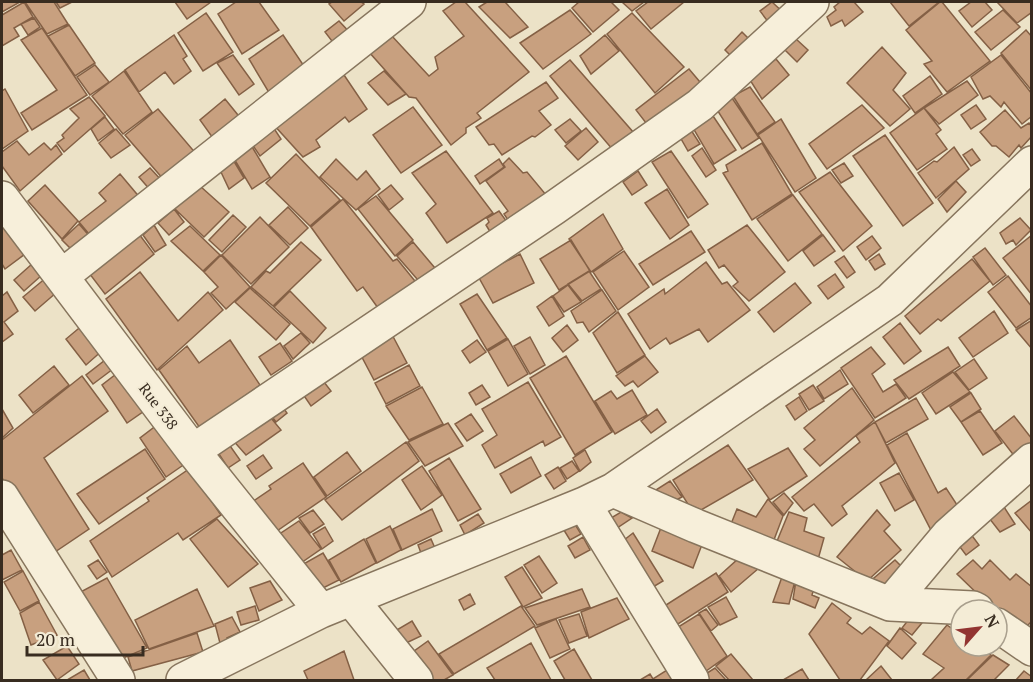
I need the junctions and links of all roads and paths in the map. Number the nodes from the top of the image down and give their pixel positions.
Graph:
1 (409, 2) edge
2 (812, 2) edge
3 (1032, 163) edge
4 (2, 198) edge
5 (62, 276) junction
6 (193, 451) junction
7 (1032, 460) edge
8 (613, 490) junction
9 (2, 497) edge
10 (584, 504) junction
11 (351, 599) junction
12 (890, 604) junction
13 (949, 607) edge
14 (321, 611) junction
15 (1009, 633) edge
16 (1032, 649) edge
17 (118, 681) edge
18 (183, 681) edge
19 (416, 681) edge
20 (692, 681) edge

1 - 5 street
2 - 6 street
3 - 8 street
4 - 5 street, Rue 338
5 - 6 street, Rue 338
6 - 14 street, Rue 338
7 - 12 street
8 - 10 street
8 - 12 street
9 - 17 street
10 - 11 street
10 - 20 street
11 - 14 street
11 - 19 street
12 - 13 street
14 - 18 street
15 - 16 street

